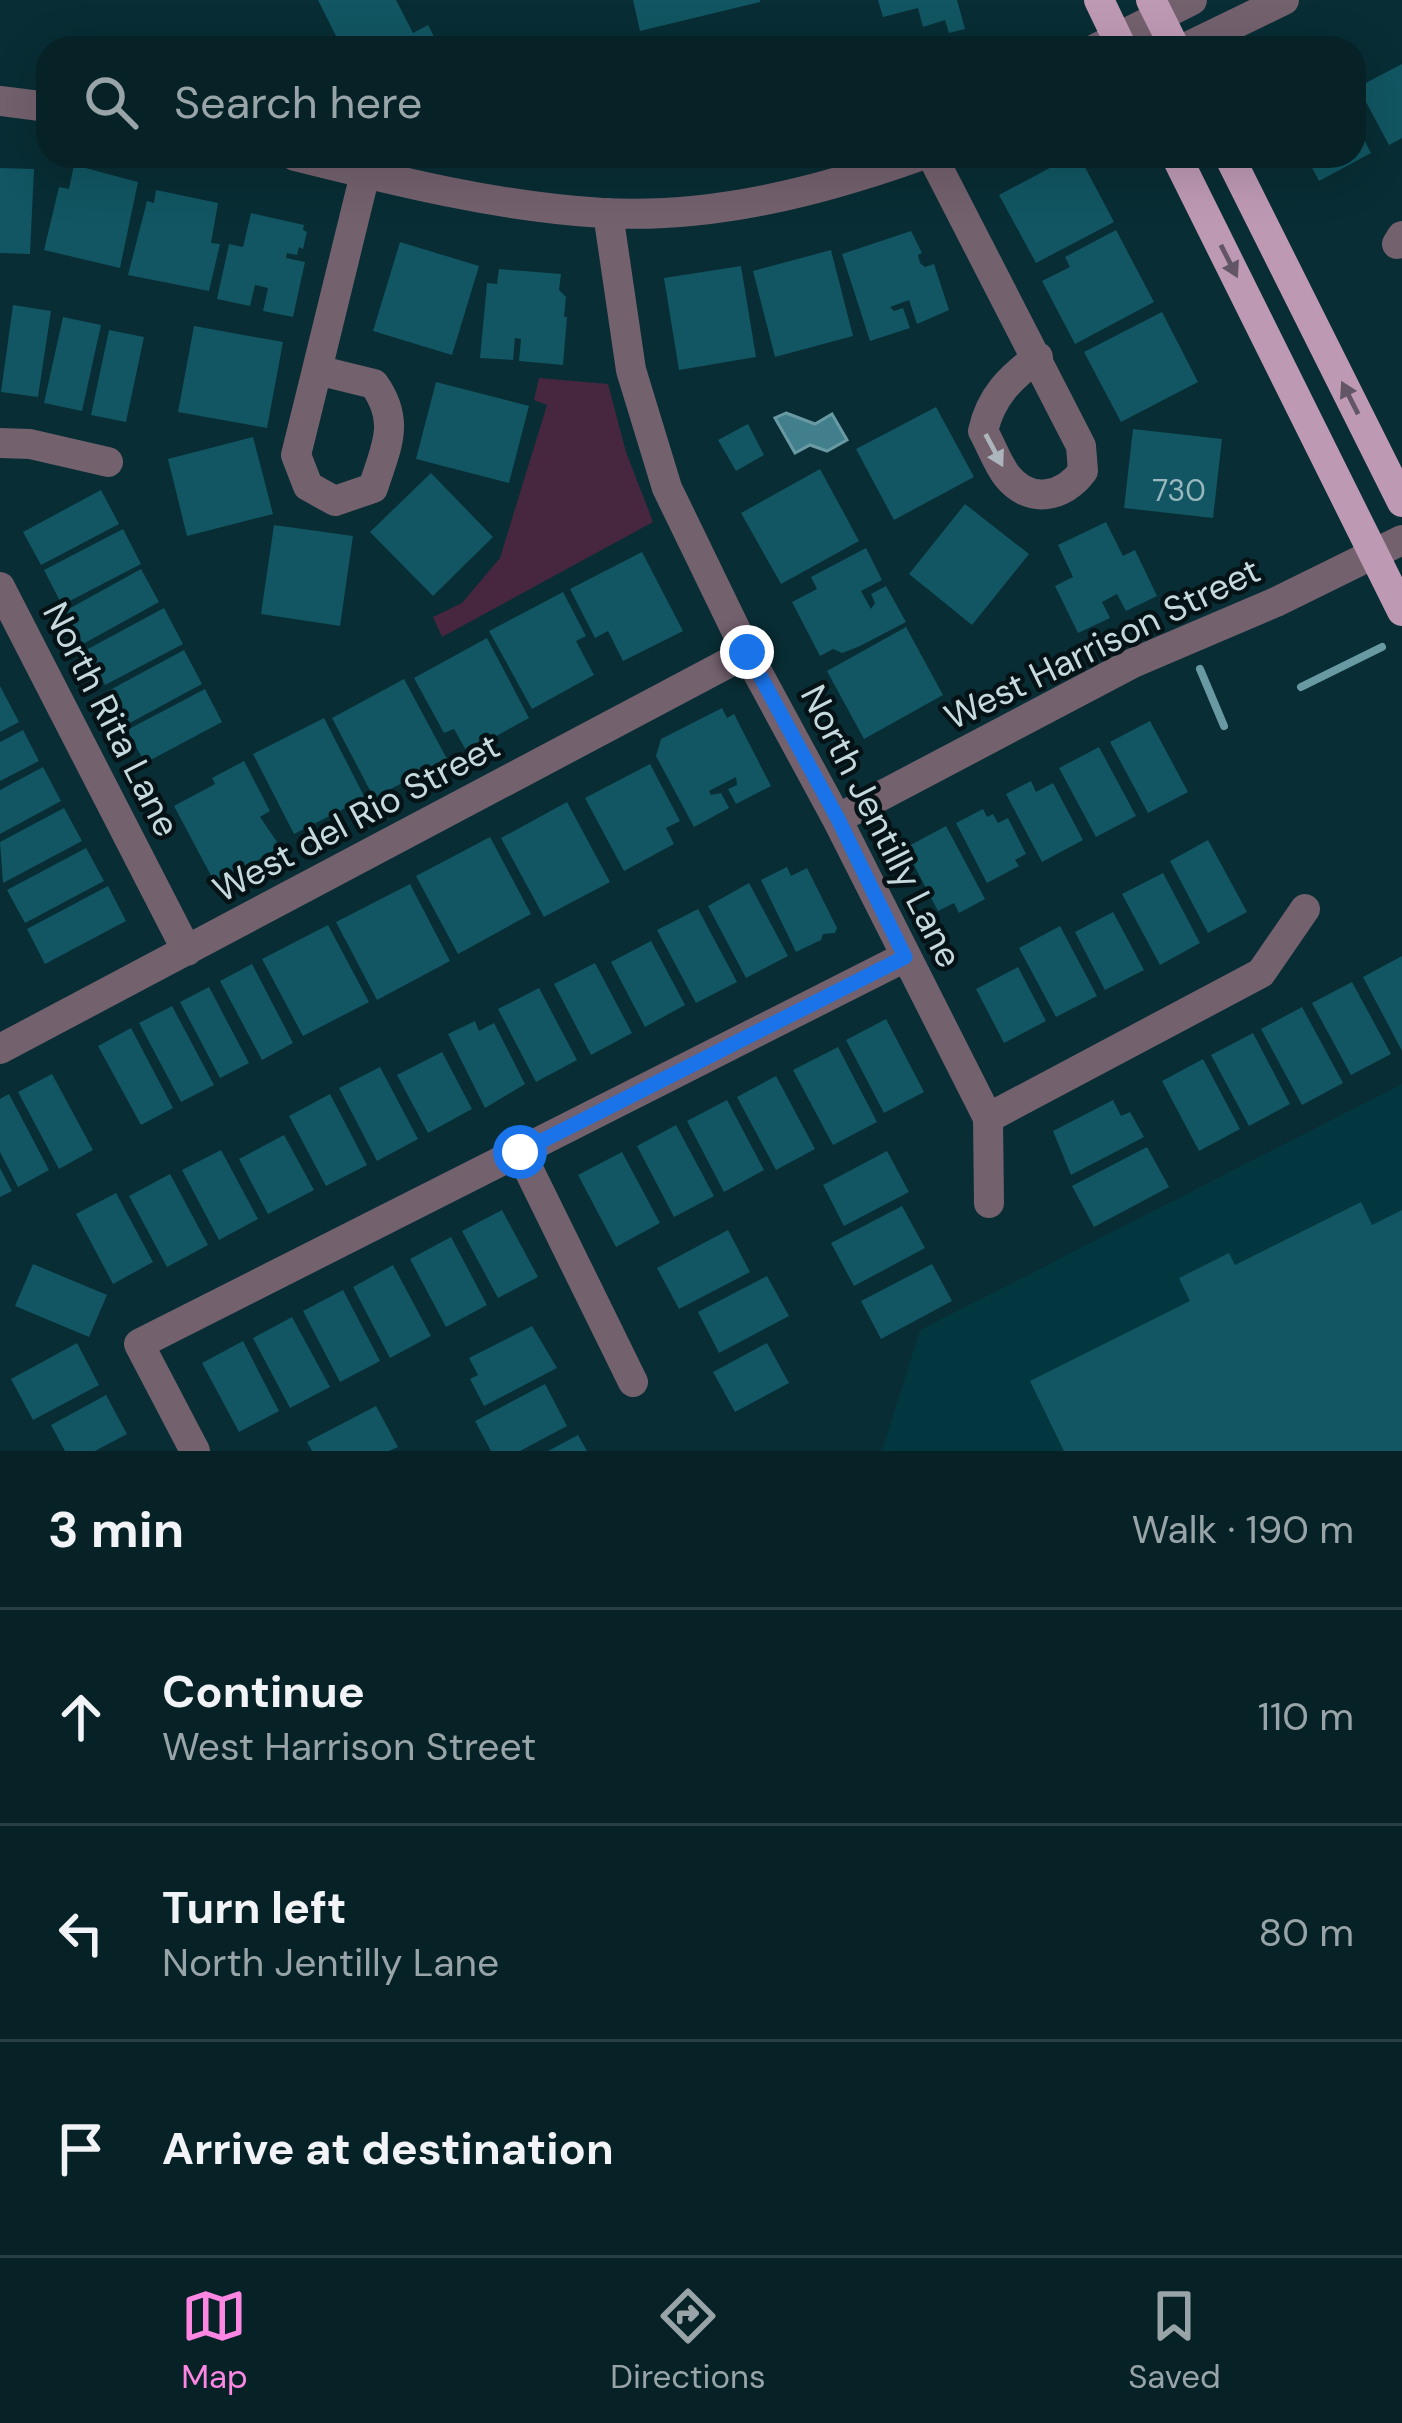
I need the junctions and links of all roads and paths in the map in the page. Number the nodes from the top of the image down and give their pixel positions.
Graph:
1 (1099, 0) edge
2 (1192, 0) edge
3 (1284, 0) edge
4 (1155, 8) edge
5 (1109, 36) edge
6 (1122, 36) edge
7 (1169, 36) edge
8 (1210, 36) edge
9 (0, 101) edge
10 (36, 105) edge
11 (342, 168) edge
12 (884, 168) edge
13 (938, 168) edge
14 (1182, 168) edge
15 (1235, 168) edge
16 (365, 174) junction
17 (608, 213) junction
18 (1038, 357) dead end
19 (317, 370) dead end
20 (0, 443) edge
21 (108, 462) dead end
22 (1402, 502) edge
23 (1402, 541) edge
24 (1373, 554) junction
25 (0, 587) edge
26 (1402, 611) edge
27 (747, 652) junction
28 (838, 819) junction
29 (1305, 909) dead end
30 (187, 951) junction
31 (905, 957) junction
32 (0, 1048) edge
33 (988, 1118) junction
34 (520, 1152) junction
35 (988, 1203) dead end
36 (633, 1382) dead end
37 (195, 1451) edge

1 - 5 main road
2 - 4 street
3 - 8 street
4 - 6 street
4 - 7 main road
9 - 10 street
11 - 16 street
12 - 17 street
13 - 18 street
14 -> 24 main road
22 -> 15 main road
16 - 17 street
16 - 19 street
17 - 27 street, North Jentilly Lane
20 - 21 street
23 - 24 street, West Harrison Street
24 - 26 main road
24 - 28 street, West Harrison Street
25 - 30 street, North Rita Lane
27 - 28 street, North Jentilly Lane
27 - 30 street, West del Rio Street
28 - 31 street, North Jentilly Lane
29 - 33 street
30 - 32 street, West del Rio Street
31 - 33 street, North Jentilly Lane
31 - 34 street
33 - 35 street, North Jentilly Lane
34 - 36 street
34 - 37 street

